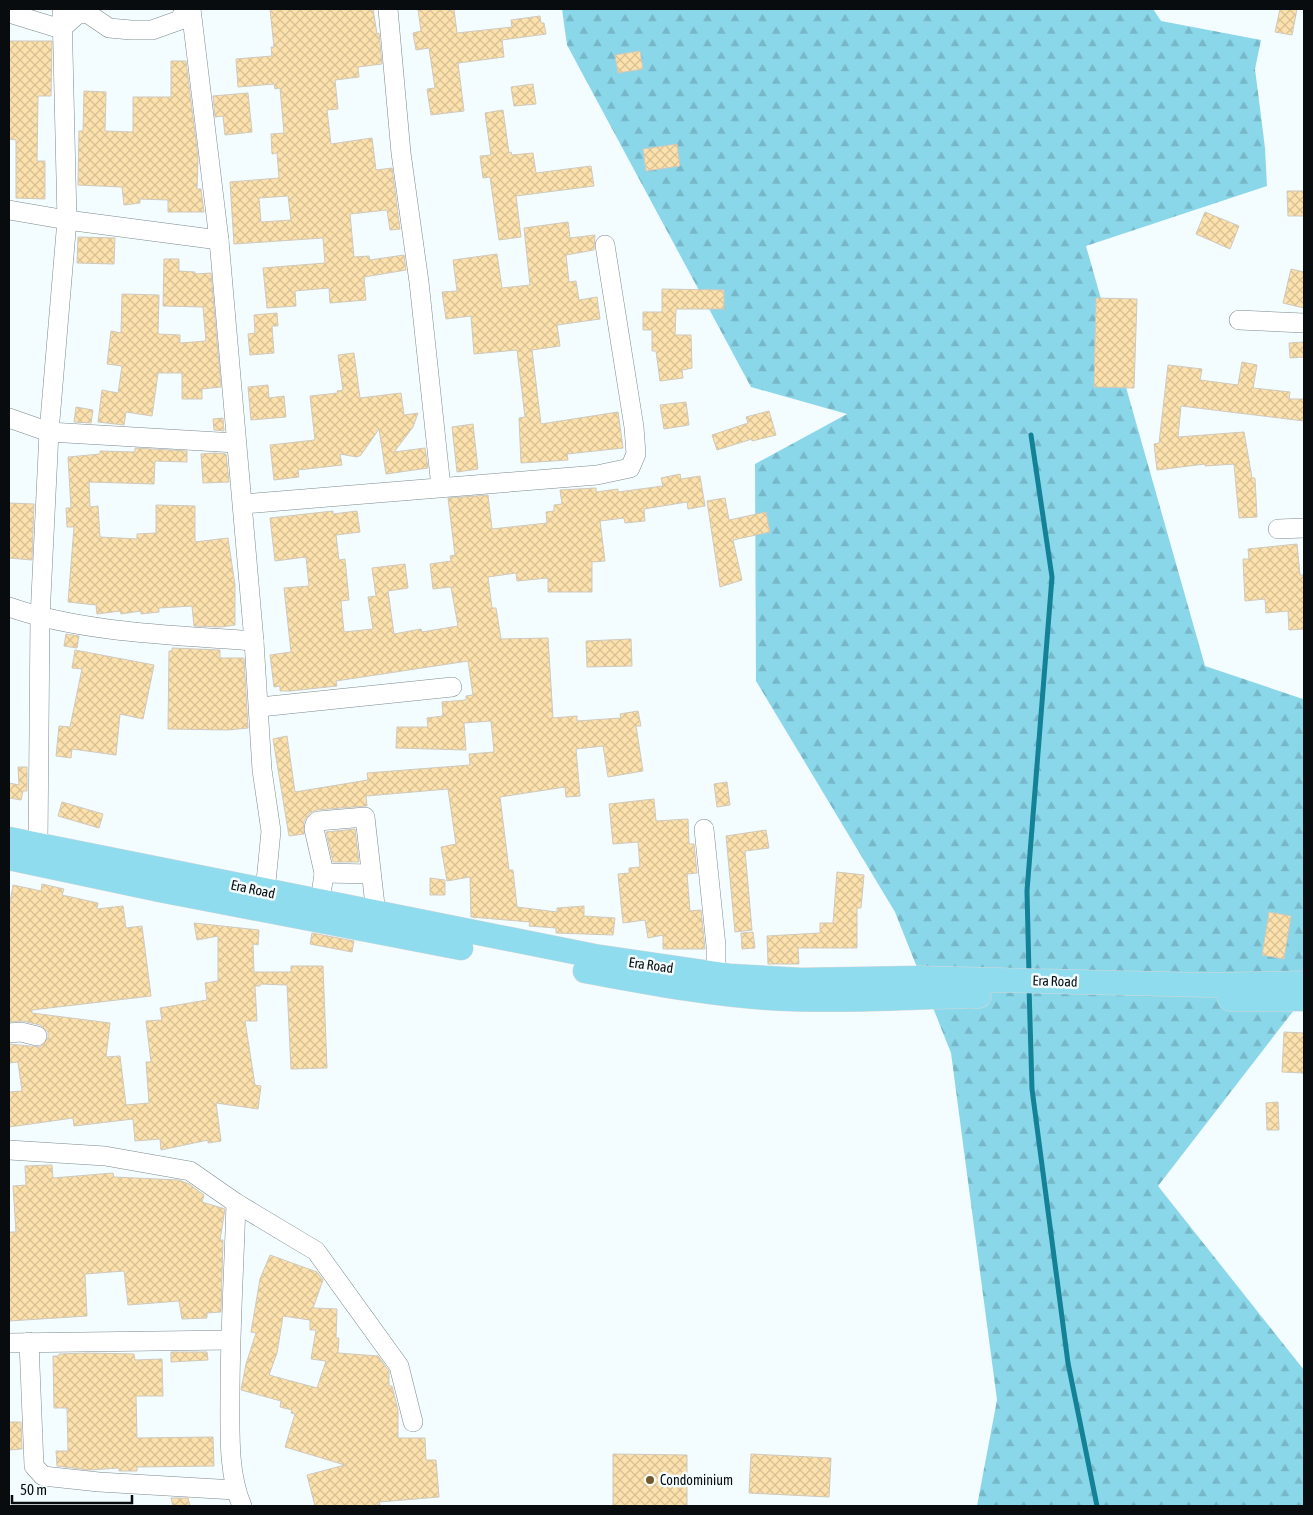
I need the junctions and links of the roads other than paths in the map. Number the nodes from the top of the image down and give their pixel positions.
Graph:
1 (62, 9) edge
2 (185, 9) edge
3 (191, 9) edge
4 (388, 9) edge
5 (9, 13) edge
6 (61, 29) junction
7 (9, 210) edge
8 (67, 220) junction
9 (219, 240) junction
10 (605, 245) dead end
11 (1239, 320) dead end
12 (1304, 323) edge
13 (9, 418) edge
14 (49, 432) junction
15 (236, 443) junction
16 (441, 487) junction
17 (243, 504) junction
18 (1304, 528) edge
19 (1278, 529) dead end
20 (9, 607) edge
21 (40, 618) junction
22 (254, 641) junction
23 (452, 687) dead end
24 (260, 707) junction
25 (704, 829) dead end
26 (9, 839) edge
27 (38, 844) junction
28 (9, 858) edge
29 (324, 873) junction
30 (371, 874) junction
31 (265, 892) junction
32 (320, 903) junction
33 (376, 914) junction
34 (716, 974) junction
35 (1304, 983) edge
36 (1007, 988) junction
37 (1266, 992) junction
38 (1304, 1000) edge
39 (9, 1033) edge
40 (37, 1036) dead end
41 (9, 1150) edge
42 (236, 1203) junction
43 (230, 1340) junction
44 (29, 1342) junction
45 (9, 1343) edge
46 (413, 1422) dead end
47 (239, 1498) edge

1 - 6 street
2 - 6 street
3 - 9 street
4 - 16 street
5 - 6 street
6 - 8 street
7 - 8 street
8 - 9 street
8 - 14 street
9 - 15 street
10 - 16 street
11 - 12 street
13 - 14 street
14 - 15 street
14 - 21 street
15 - 17 street
16 - 17 street
17 - 22 street
18 - 19 street
20 - 21 street
21 - 22 street
21 - 27 street
22 - 24 street
23 - 24 street
24 - 31 street
25 - 34 street
26 - 27 main road, Era Road
27 - 31 main road, Era Road
28 - 36 main road
29 - 30 street
29 - 30 street
29 - 32 street
30 - 33 street
31 - 32 main road, Era Road
32 - 33 main road, Era Road
33 - 34 main road, Era Road
34 - 36 main road, Era Road
35 - 37 main road, Era Road
36 - 37 main road, Era Road
37 - 38 main road
39 - 40 street
41 - 42 street
42 - 43 street
42 - 46 street
43 - 44 street
43 - 47 street
44 - 45 street
44 - 47 street

